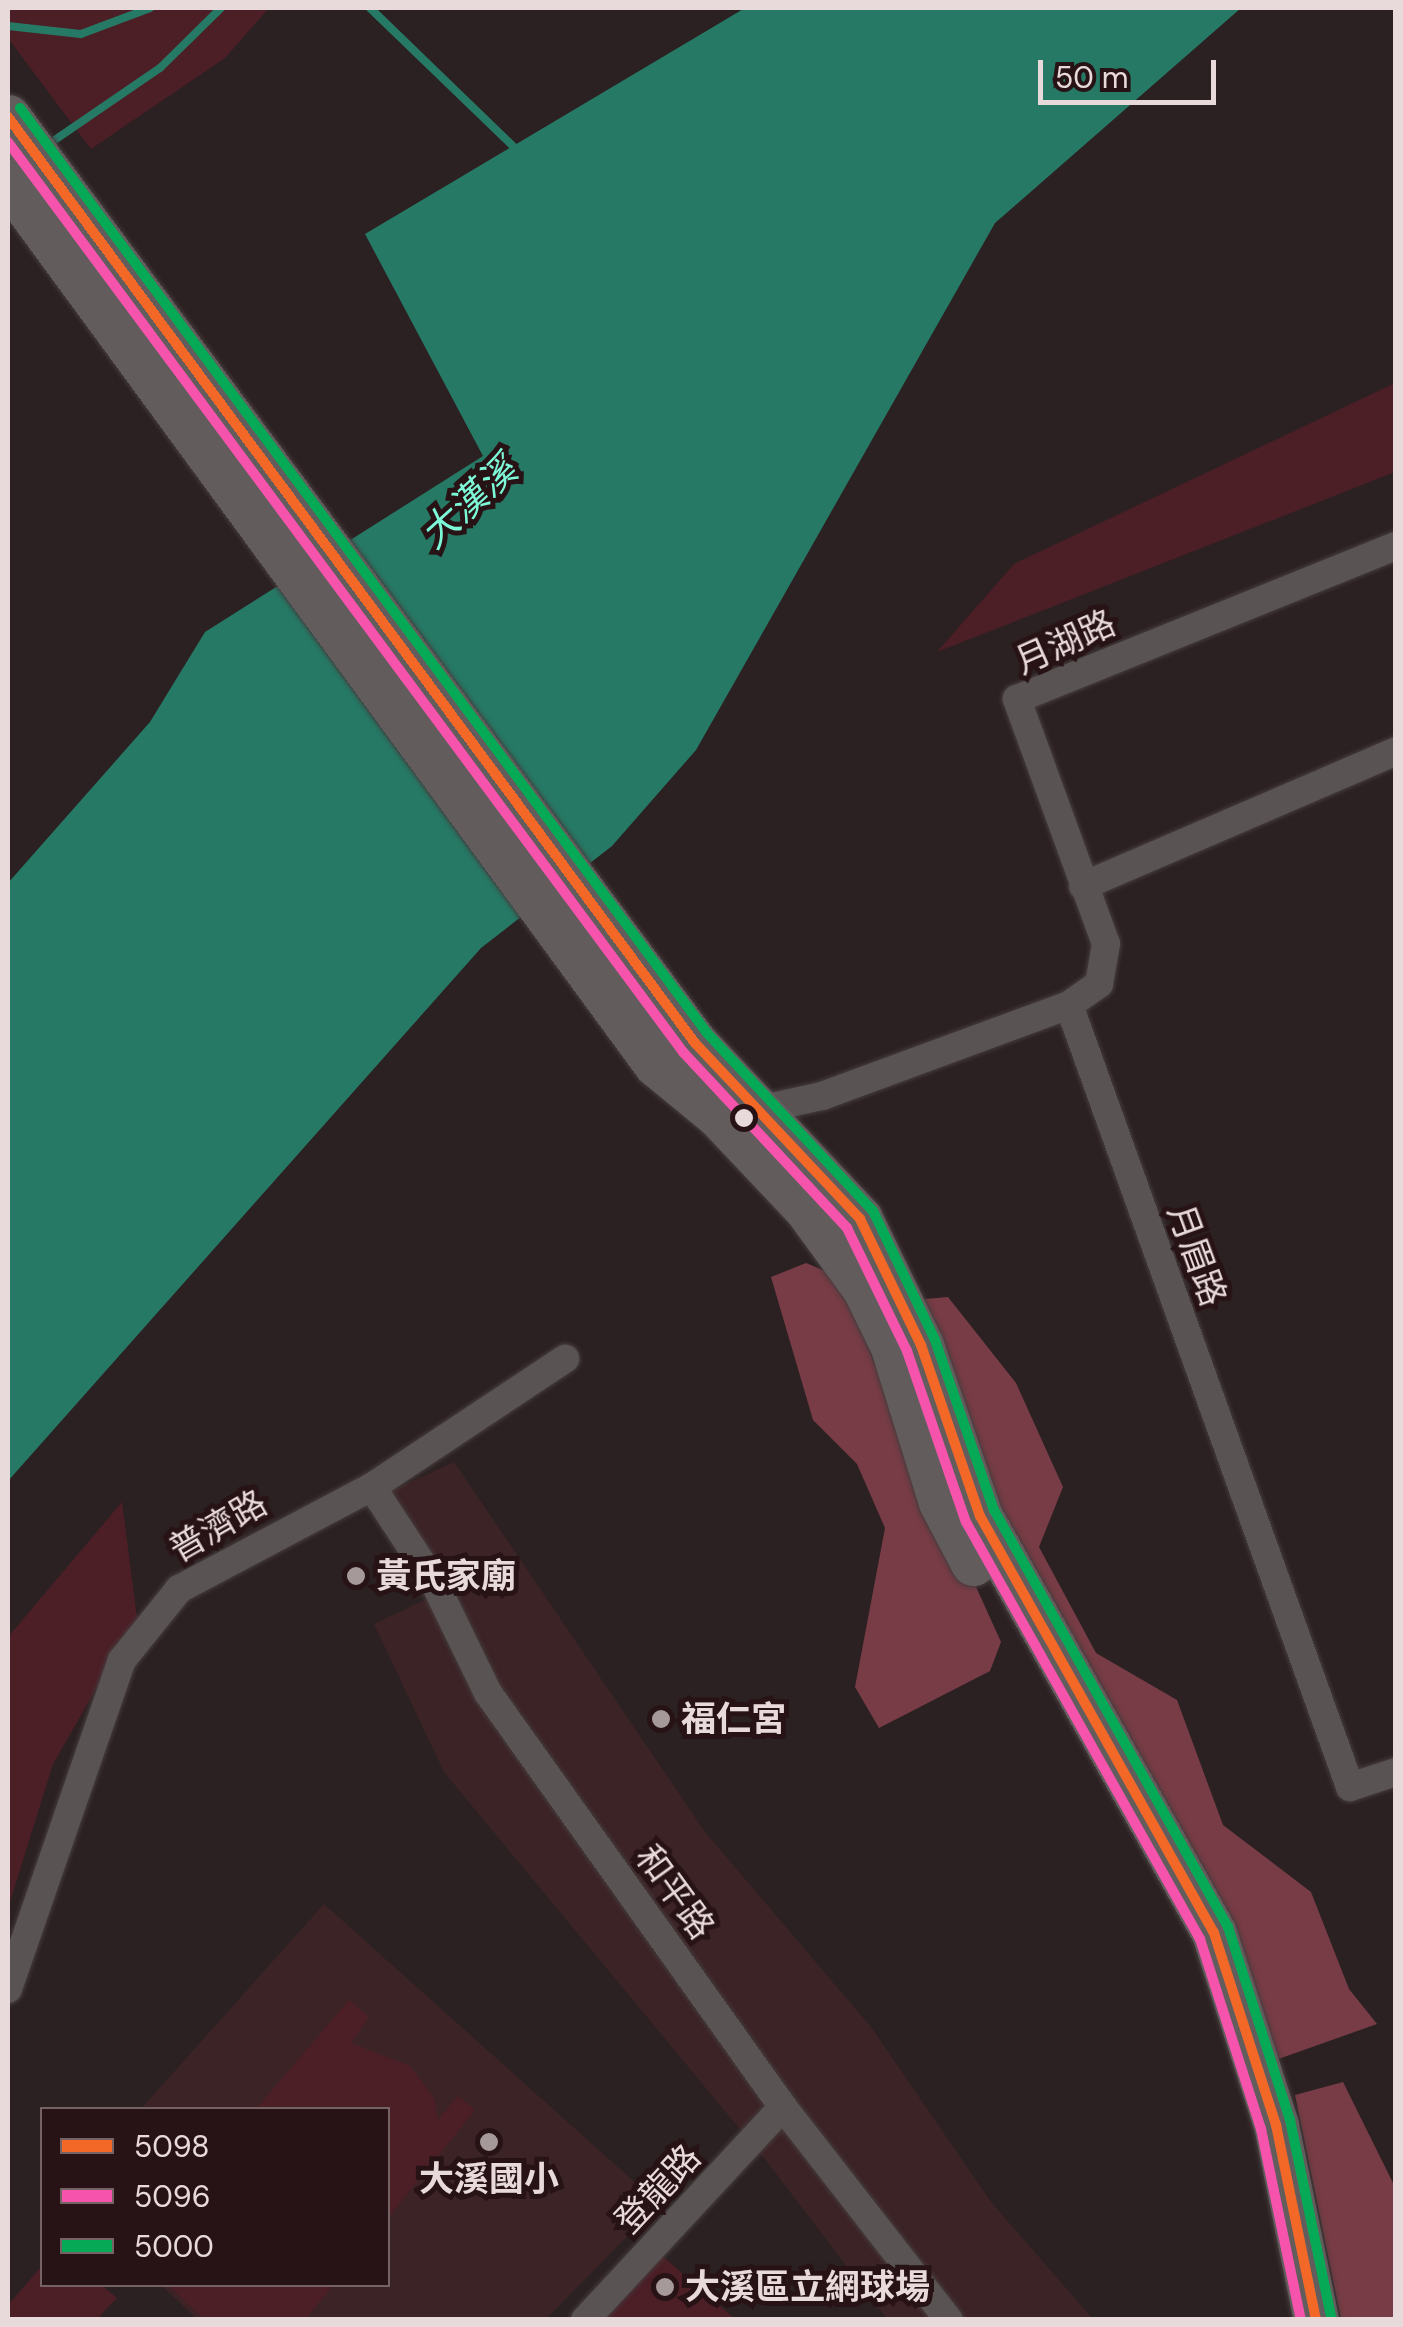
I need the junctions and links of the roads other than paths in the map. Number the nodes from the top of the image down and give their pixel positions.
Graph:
1 (8, 117) edge
2 (8, 181) edge
3 (1396, 546) edge
4 (1396, 751) edge
5 (1083, 886) junction
6 (1069, 1005) junction
7 (676, 1054) junction
8 (764, 1112) junction
9 (718, 1115) junction
10 (565, 1359) dead end
11 (372, 1487) junction
12 (1396, 1772) edge
13 (8, 1989) edge
14 (783, 2107) junction
15 (585, 2320) edge
16 (949, 2320) edge
17 (1294, 2320) edge
18 (1316, 2320) edge

1 - 7 main road
2 - 7 main road
3 - 5 street, 月湖路
4 - 5 street
5 - 6 street, 月湖路
6 - 8 street
6 - 12 street, 月眉路
7 - 8 main road
7 - 9 main road
8 - 9 street
8 - 18 main road
9 - 17 main road
10 - 11 street, 普濟路
11 - 13 street, 普濟路
11 - 14 street, 和平路
14 - 15 street, 登龍路
14 - 16 street, 和平路

